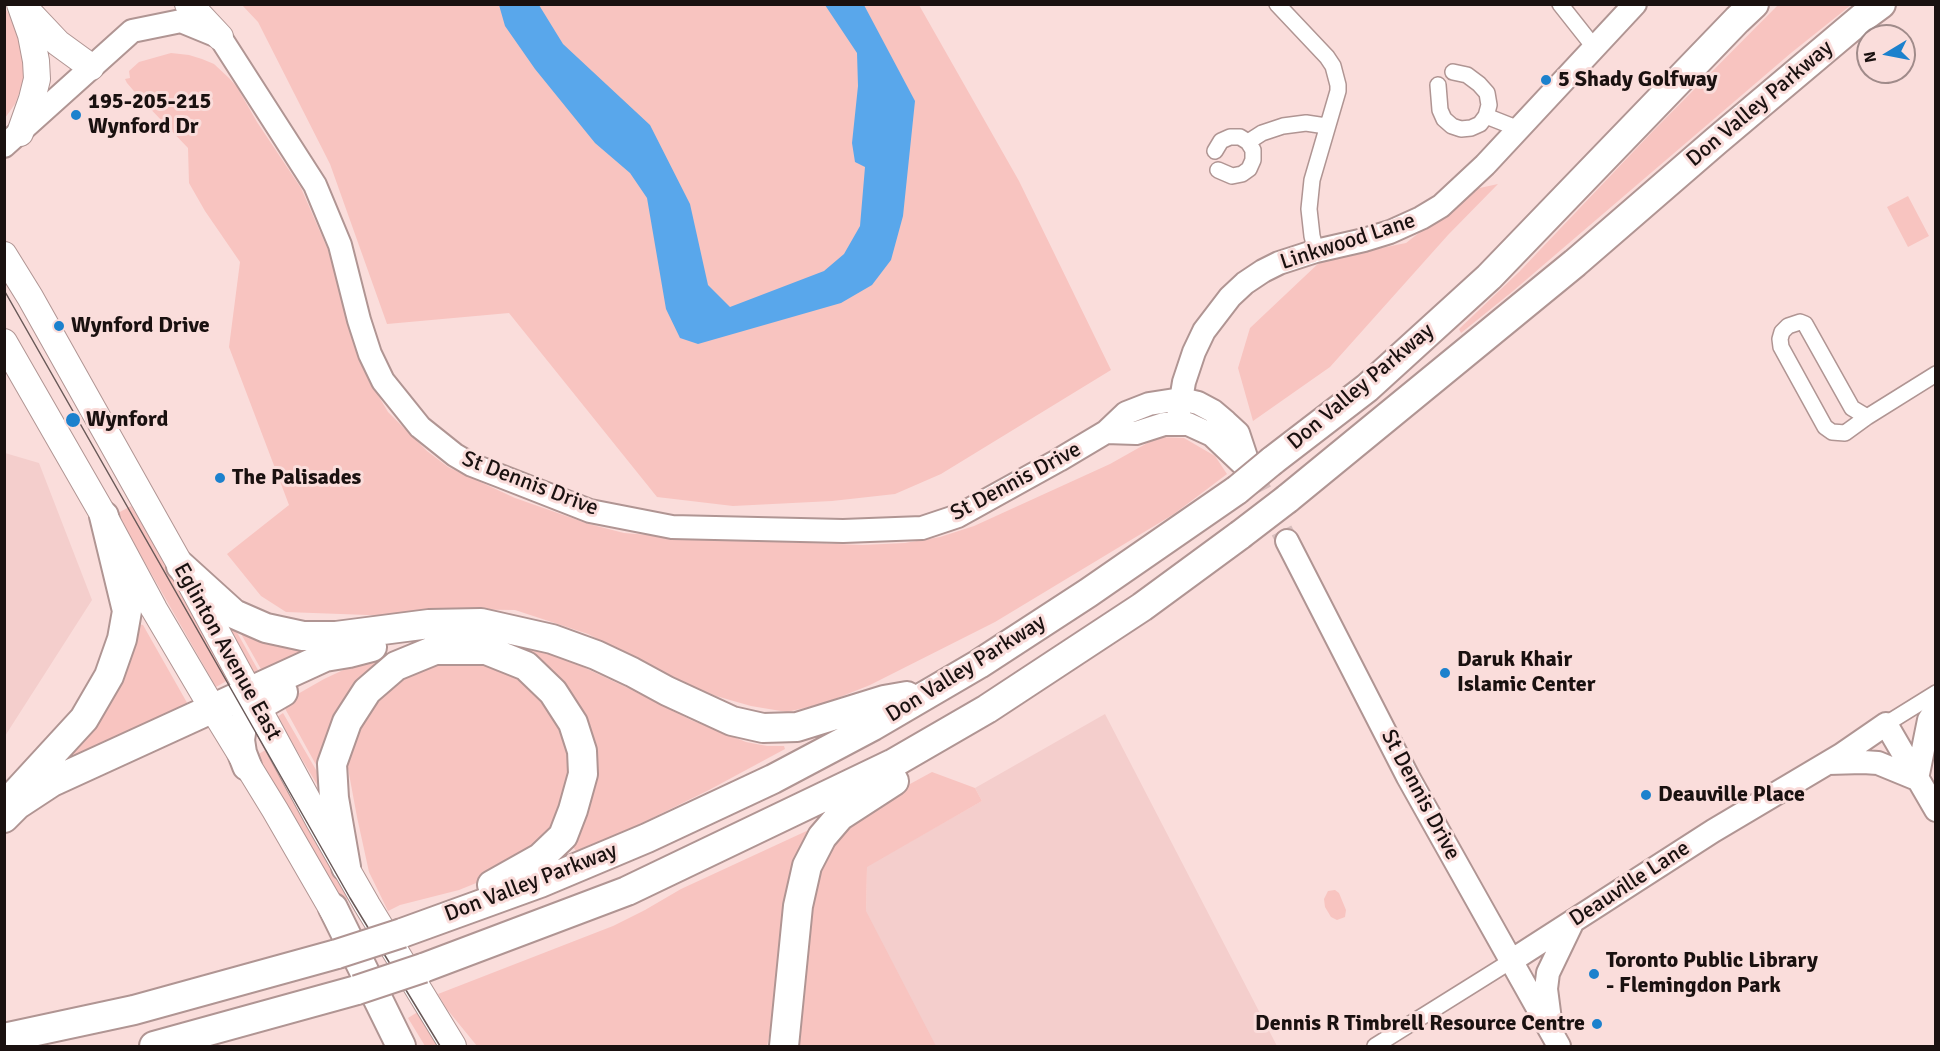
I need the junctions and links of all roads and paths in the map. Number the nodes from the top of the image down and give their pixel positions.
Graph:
1 (21, 4) edge
2 (43, 4) edge
3 (188, 4) edge
4 (1560, 4) edge
5 (1635, 4) edge
6 (1754, 4) edge
7 (1881, 4) edge
8 (1281, 6) edge
9 (220, 37) junction
10 (1594, 47) junction
11 (91, 67) junction
12 (1453, 72) dead end
13 (1438, 85) dead end
14 (1486, 116) junction
15 (1326, 126) junction
16 (1519, 129) junction
17 (12, 140) edge
18 (1248, 142) junction
19 (1215, 151) dead end
20 (1218, 170) dead end
21 (1316, 251) junction
22 (4, 255) edge
23 (4, 342) edge
24 (1935, 374) edge
25 (1181, 399) junction
26 (1867, 417) junction
27 (1177, 424) junction
28 (1106, 432) junction
29 (104, 516) junction
30 (1287, 541) tunnel mouth
31 (181, 566) junction
32 (507, 628) junction
33 (932, 692) junction
34 (1935, 693) edge
35 (253, 700) junction
36 (213, 709) junction
37 (1935, 709) edge
38 (1886, 724) junction
39 (938, 737) junction
40 (1827, 763) junction
41 (247, 766) junction
42 (1917, 779) junction
43 (4, 808) edge
44 (1935, 810) edge
45 (4, 818) edge
46 (346, 867) junction
47 (333, 908) junction
48 (1574, 920) junction
49 (402, 933) junction
50 (1511, 961) junction
51 (271, 1015) junction
52 (4, 1038) edge
53 (154, 1047) edge
54 (225, 1047) edge
55 (401, 1047) edge
56 (410, 1047) edge
57 (453, 1047) edge
58 (784, 1047) edge
59 (1375, 1047) edge
60 (1560, 1047) edge

1 - 11 main road
1 - 17 main road
2 - 11 main road
3 - 9 main road
4 - 10 street
5 - 10 street, Linkwood Lane
6 - 33 highway, Don Valley Parkway, bridge
7 - 39 highway, Don Valley Parkway, bridge
8 - 15 street
9 - 11 street
9 - 28 street, St Dennis Drive
10 - 16 street, Linkwood Lane
11 - 17 street
12 - 14 street
13 - 14 street
14 - 16 street
15 - 18 street
15 - 21 street
16 - 21 street, Linkwood Lane
18 - 19 street
18 - 20 street
21 - 25 street, Linkwood Lane
22 - 31 main road, Eglinton Avenue East
23 - 29 main road, Eglinton Avenue East
24 - 26 street
25 - 27 street, Linkwood Lane
25 - 27 street, St Dennis Drive
25 - 28 street, St Dennis Drive
26 - 26 street
27 - 28 street, St Dennis Drive
29 - 36 main road, Eglinton Avenue East
29 - 43 highway
30 - 50 street, St Dennis Drive
31 - 32 highway
31 - 35 main road, Eglinton Avenue East
32 - 33 highway
32 - 35 highway
33 - 49 highway, Don Valley Parkway
34 - 38 street
35 - 36 highway
35 - 41 highway
35 - 46 main road, Eglinton Avenue East
36 - 41 main road, Eglinton Avenue East
36 - 45 highway
37 - 42 street
38 - 40 street, Deauville Lane
38 - 42 street
39 - 51 highway, Don Valley Parkway, bridge
39 - 58 highway
40 - 42 street
40 - 48 street, Deauville Lane
41 - 47 main road, Eglinton Avenue East
42 - 44 street
46 - 49 highway
46 - 57 main road, Eglinton Avenue East
47 - 55 highway
47 - 56 main road, Eglinton Avenue East
48 - 50 street, Deauville Lane
48 - 60 street
49 - 52 highway, Don Valley Parkway, bridge
50 - 59 street, Deauville Lane
50 - 60 street, St Dennis Drive
51 - 53 highway, Don Valley Parkway
51 - 54 highway

